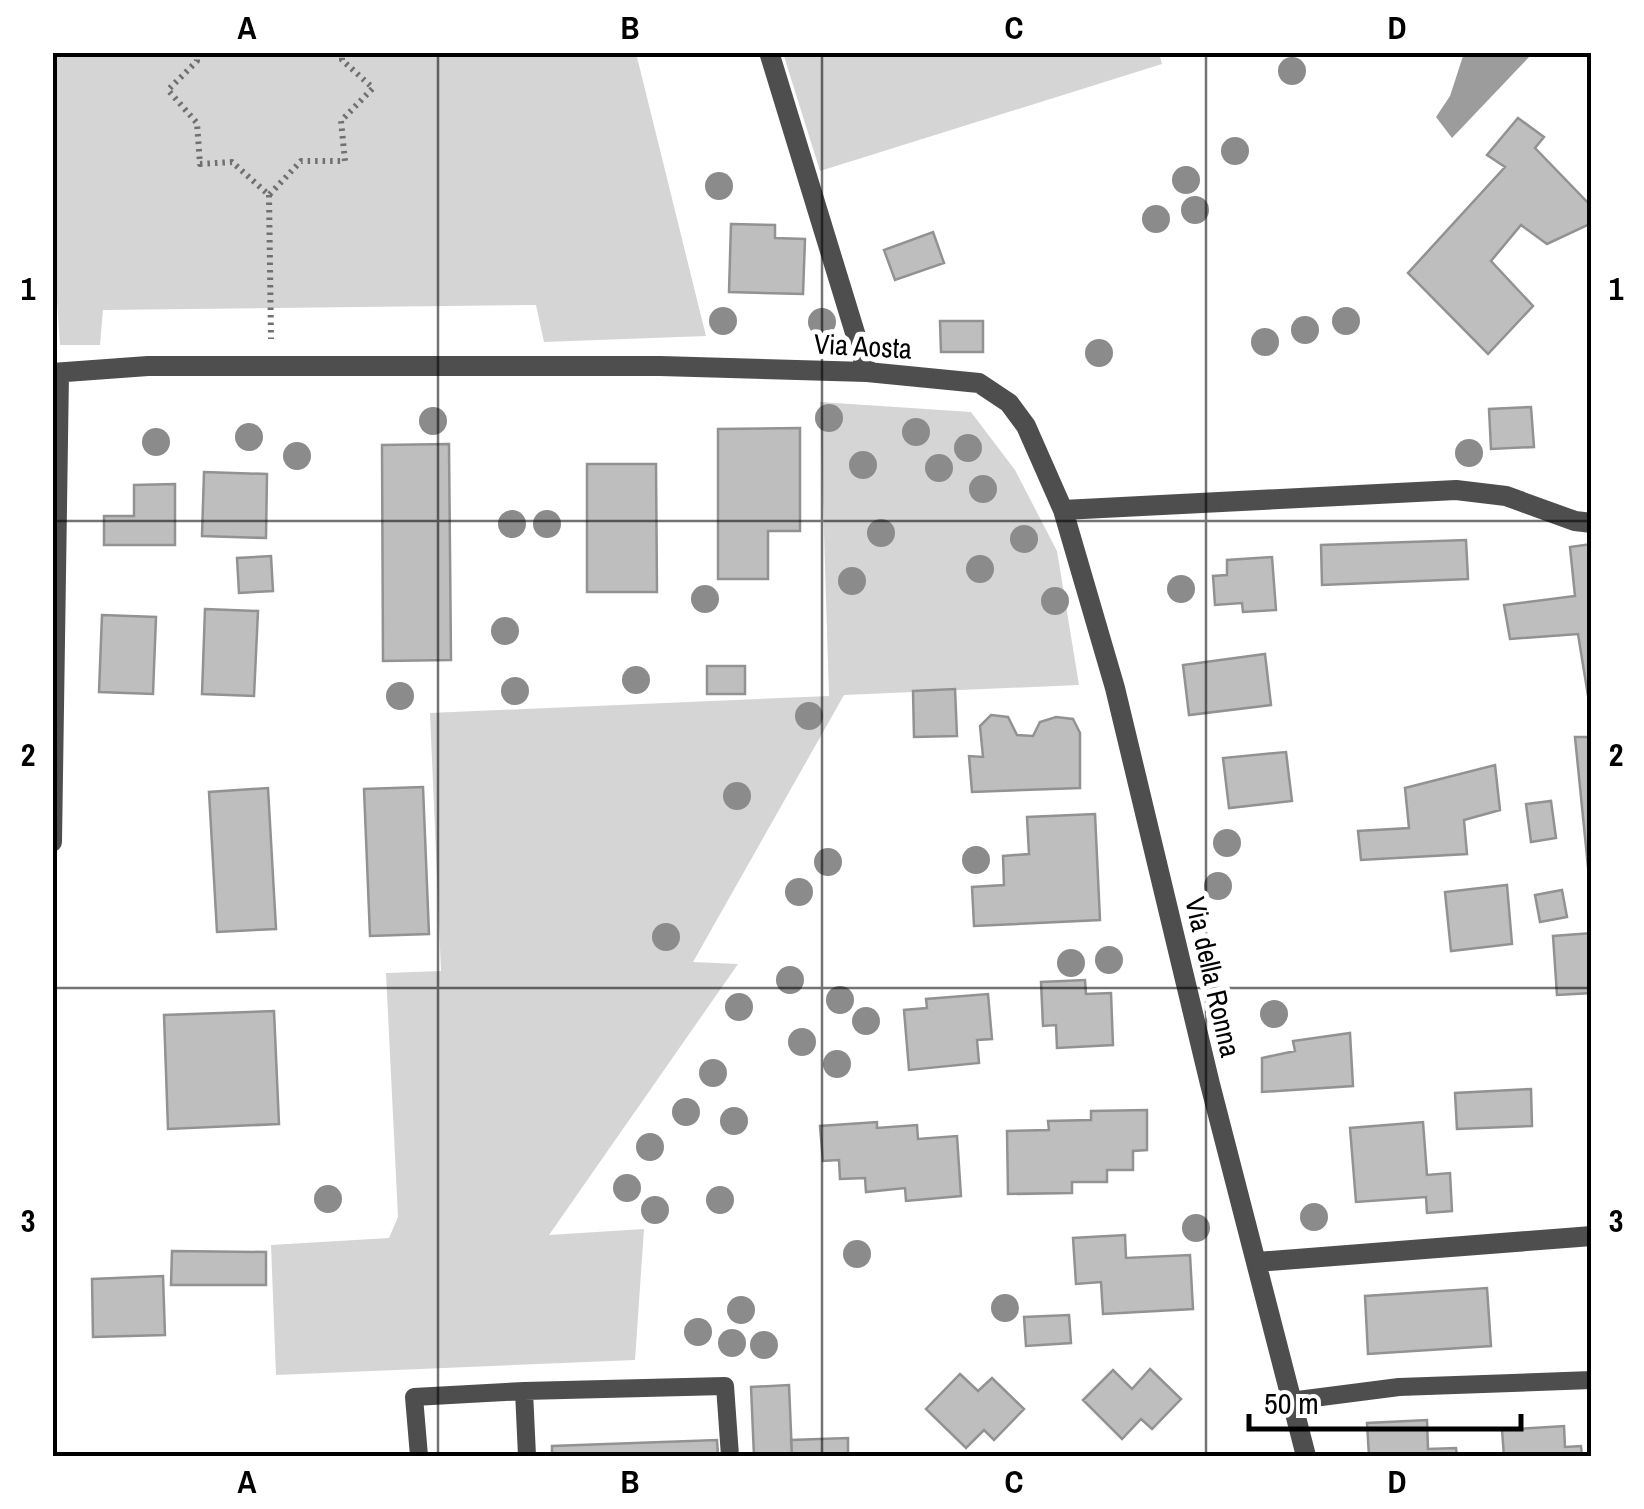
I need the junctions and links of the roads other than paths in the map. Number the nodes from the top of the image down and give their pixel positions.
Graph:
1 (769, 52) edge
2 (868, 372) junction
3 (56, 373) edge
4 (1064, 510) junction
5 (1592, 524) edge
6 (52, 842) edge
7 (1592, 1236) edge
8 (1258, 1262) junction
9 (1592, 1380) edge
10 (524, 1391) junction
11 (1290, 1401) junction
12 (419, 1456) edge
13 (527, 1456) edge
14 (730, 1456) edge
15 (1306, 1456) edge

1 - 2 street
2 - 3 street, Via Aosta
2 - 4 street, Via Aosta
3 - 6 street
4 - 5 street
4 - 8 street, Via della Ronna
7 - 8 street
8 - 11 street, Via della Ronna
9 - 11 lane
10 - 12 lane
10 - 13 lane
10 - 14 lane
11 - 15 street, Via della Ronna

